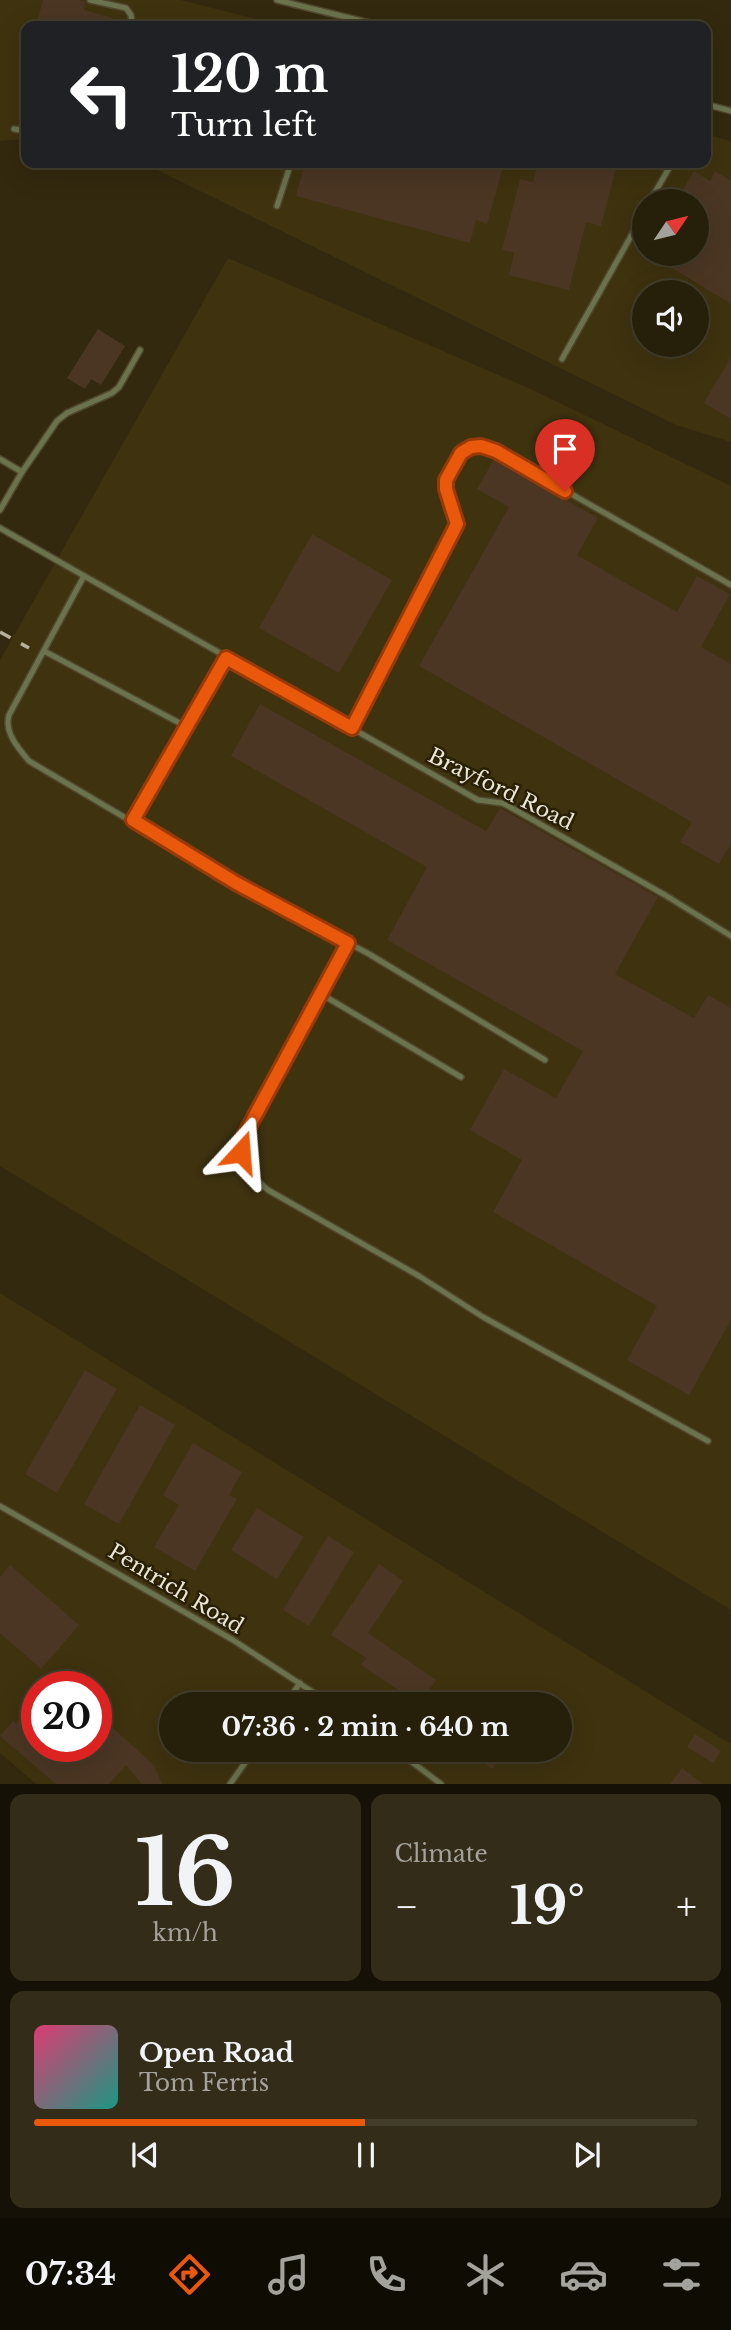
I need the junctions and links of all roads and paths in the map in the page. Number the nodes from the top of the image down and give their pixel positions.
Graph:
1 (90, 0) edge
2 (277, 0) edge
3 (132, 21) edge
4 (362, 21) edge
5 (711, 106) edge
6 (731, 111) edge
7 (13, 129) dead end
8 (21, 130) edge
9 (288, 168) edge
10 (669, 168) edge
11 (657, 189) edge
12 (277, 206) dead end
13 (632, 234) edge
14 (140, 349) dead end
15 (562, 359) dead end
16 (0, 459) edge
17 (22, 472) junction
18 (0, 510) edge
19 (0, 528) edge
20 (84, 576) junction
21 (731, 585) edge
22 (44, 651) junction
23 (226, 658) junction
24 (187, 727) junction
25 (352, 728) junction
26 (133, 820) junction
27 (731, 936) edge
28 (348, 943) junction
29 (321, 995) junction
30 (545, 1060) dead end
31 (461, 1077) dead end
32 (708, 1441) dead end
33 (0, 1506) edge
34 (300, 1683) junction
35 (294, 1692) edge
36 (313, 1692) edge
37 (246, 1762) edge
38 (412, 1762) edge
39 (230, 1784) edge
40 (441, 1784) edge

1 - 3 lane
2 - 4 lane
5 - 6 lane
7 - 8 lane
9 - 12 lane
10 - 11 lane
13 - 15 lane
14 - 17 lane
16 - 17 lane
17 - 18 lane
19 - 20 lane, Brayford Road
20 - 22 lane
20 - 23 lane, Brayford Road
21 - 25 lane
22 - 24 lane
22 - 26 lane
23 - 24 lane
23 - 25 lane, Brayford Road
24 - 26 lane
25 - 27 lane, Brayford Road
26 - 28 lane
28 - 29 lane
28 - 30 lane
29 - 31 lane
29 - 32 lane
33 - 34 lane, Pentrich Road
34 - 35 lane
34 - 36 lane, Pentrich Road
37 - 39 lane
38 - 40 lane

